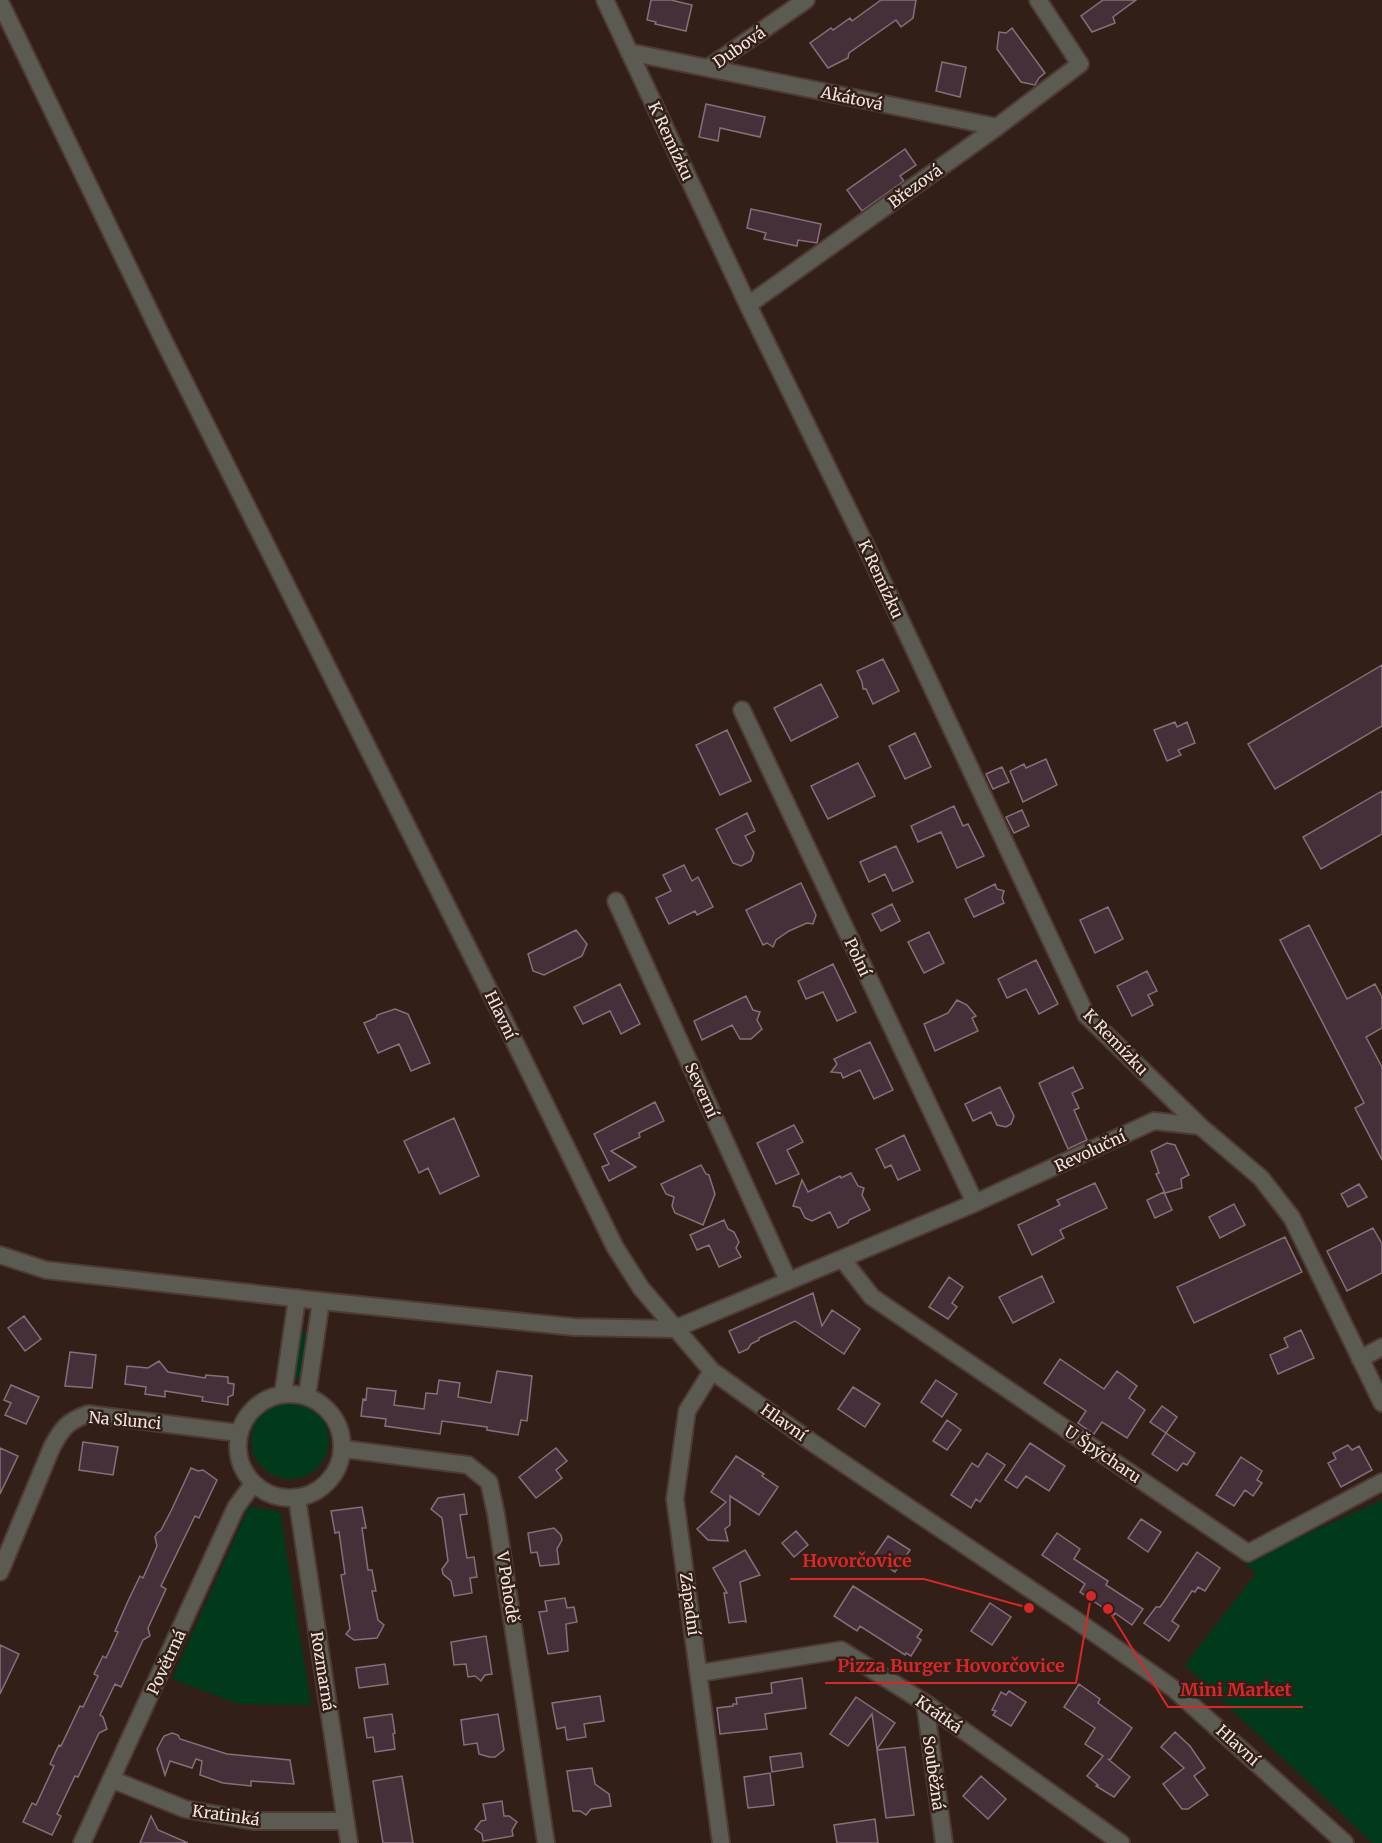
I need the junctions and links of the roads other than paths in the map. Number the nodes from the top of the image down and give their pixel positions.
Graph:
1 (605, 0) edge
2 (806, 0) edge
3 (1038, 0) edge
4 (0, 2) edge
5 (630, 52) junction
6 (708, 68) junction
7 (997, 127) junction
8 (748, 305) junction
9 (742, 710) dead end
10 (616, 901) dead end
11 (1200, 1126) junction
12 (975, 1203) junction
13 (0, 1255) edge
14 (843, 1260) junction
15 (788, 1280) junction
16 (297, 1298) junction
17 (321, 1301) junction
18 (674, 1329) junction
19 (1382, 1347) edge
20 (1360, 1359) junction
21 (712, 1371) junction
22 (283, 1394) junction
23 (307, 1396) junction
24 (1382, 1403) edge
25 (239, 1433) junction
26 (344, 1449) junction
27 (1382, 1482) edge
28 (253, 1484) junction
29 (297, 1498) junction
30 (0, 1572) edge
31 (700, 1673) junction
32 (925, 1703) junction
33 (111, 1779) junction
34 (346, 1821) junction
35 (82, 1843) edge
36 (350, 1843) edge
37 (546, 1843) edge
38 (721, 1843) edge
39 (944, 1843) edge
40 (1121, 1843) edge
41 (1345, 1843) edge

1 - 5 street, K Remízku
2 - 6 street, Dubová
3 - 7 street, Březová
4 - 18 street, Hlavní
5 - 6 street, Dubová
5 - 8 street, K Remízku
6 - 7 street, Akátová
7 - 8 street, Březová
8 - 11 street, K Remízku
9 - 12 street, Polní
10 - 15 street, Severní
11 - 12 street, Revoluční
11 - 20 street
12 - 14 street, Revoluční
13 - 16 street
14 - 15 street, Revoluční
14 - 27 street, U Špýcharu
15 - 18 street, Revoluční
16 - 17 street
16 - 22 street
17 - 18 street
17 - 23 street
18 - 21 street, Hlavní
19 - 20 street
20 - 24 street
21 - 31 street, Západní
21 - 41 street, Hlavní
22 - 23 street
22 - 25 street
23 - 26 street
25 - 28 street
25 - 30 street, Na Slunci
26 - 29 street
26 - 37 street, V Pohodě
28 - 29 street
28 - 33 street, Povětrná
29 - 34 street, Rozmarná
31 - 32 street, Krátká
31 - 38 street, Západní
32 - 39 street, Souběžná
32 - 40 street, Krátká
33 - 34 street, Kratinká
33 - 35 street, Povětrná
34 - 36 street, Rozmarná

